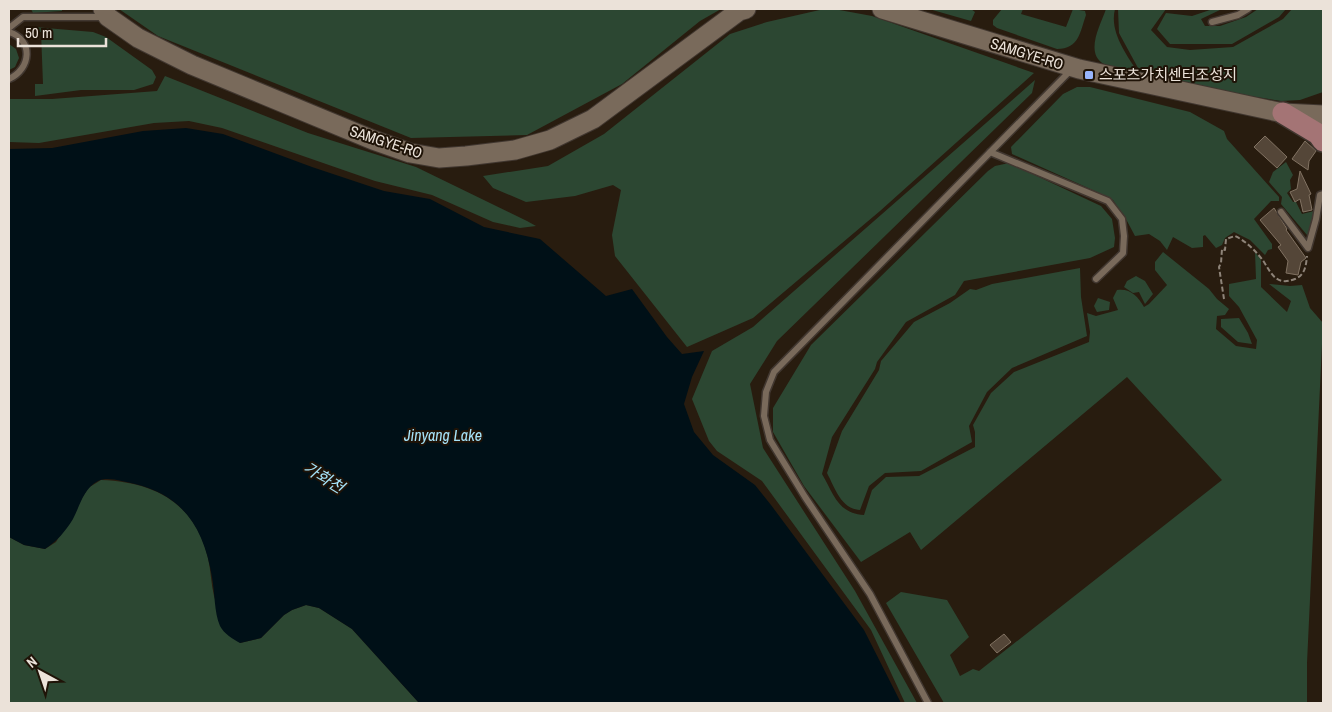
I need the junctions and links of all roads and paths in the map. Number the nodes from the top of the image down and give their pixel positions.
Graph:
1 (746, 9) edge
2 (882, 9) edge
3 (1248, 9) edge
4 (106, 13) edge
5 (1212, 22) dead end
6 (9, 28) edge
7 (9, 32) edge
8 (1072, 68) junction
9 (9, 79) edge
10 (1323, 102) edge
11 (1283, 113) junction
12 (1323, 115) edge
13 (1323, 141) edge
14 (990, 152) junction
15 (1323, 194) edge
16 (1281, 212) dead end
17 (1308, 248) junction
18 (1096, 279) dead end
19 (1224, 298) dead end
20 (928, 703) edge

1 - 4 street, SAMGYE-RO
2 - 8 street, SAMGYE-RO
3 - 5 lane
4 - 6 lane
7 - 9 lane
8 - 11 street, SAMGYE-RO
8 - 14 lane
10 - 11 street
11 - 12 street, SAMGYE-RO
11 - 13 main road
14 - 18 lane
14 - 20 lane
15 - 17 lane
16 - 17 lane
17 - 19 path

